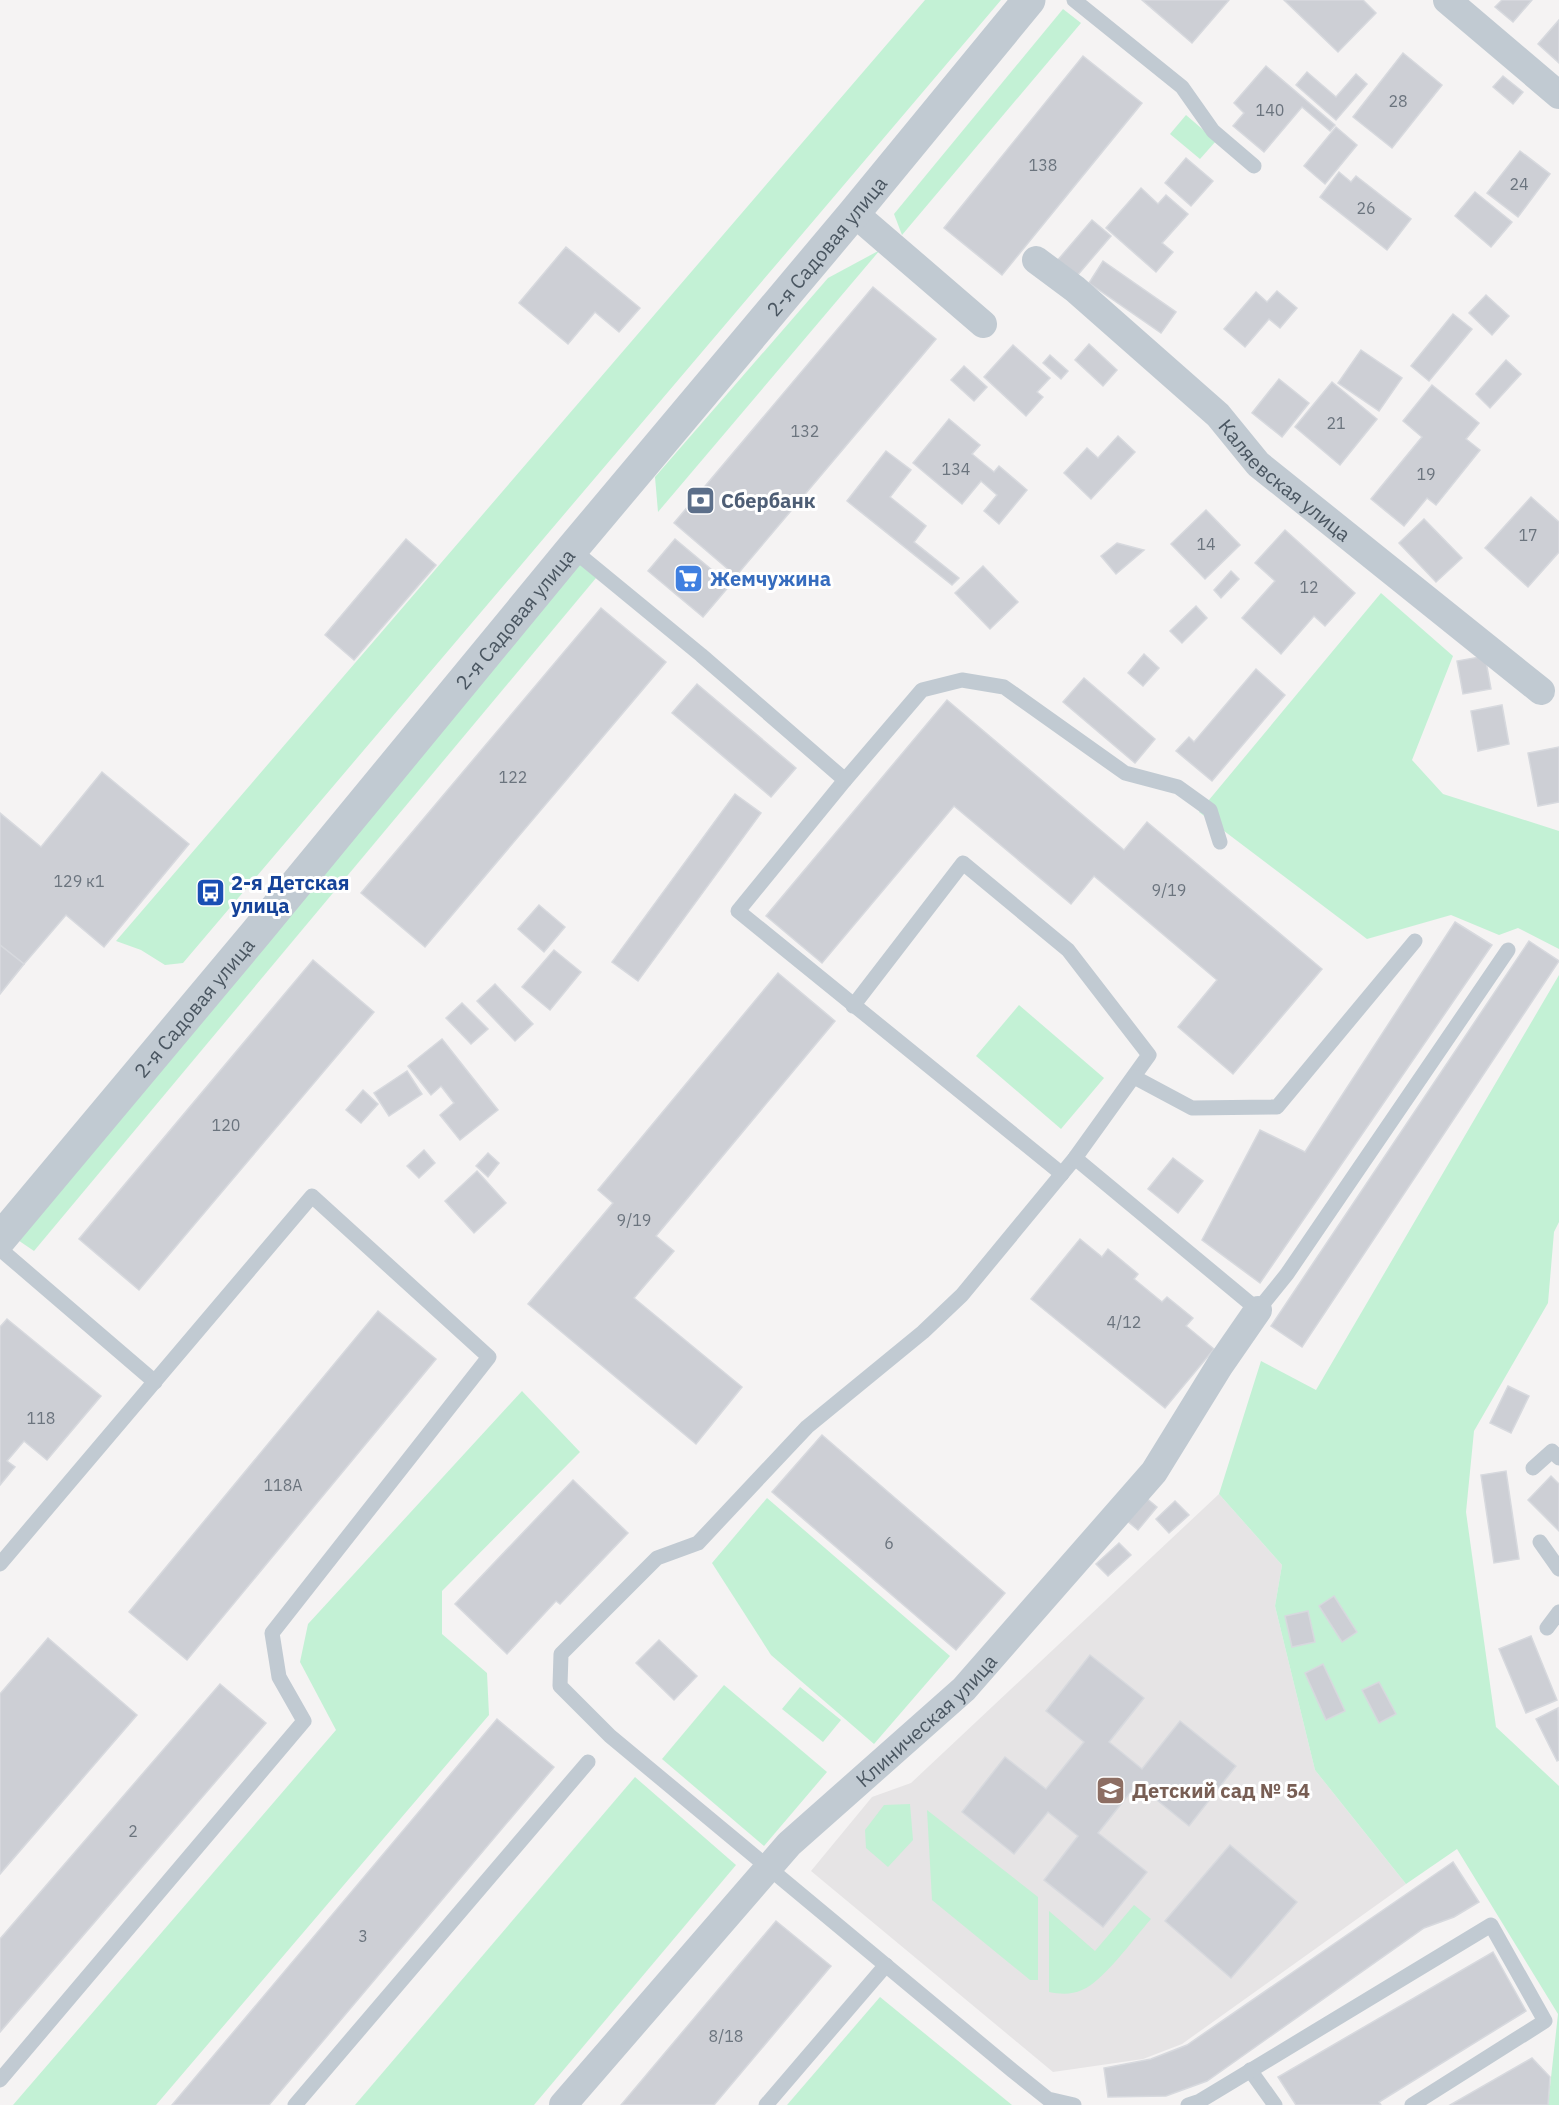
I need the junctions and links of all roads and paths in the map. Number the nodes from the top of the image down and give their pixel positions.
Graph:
1 (1029, 0) edge
2 (1074, 0) edge
3 (1448, 0) edge
4 (1559, 95) edge
5 (1254, 166) dead end
6 (854, 213) junction
7 (1036, 260) dead end
8 (983, 324) dead end
9 (572, 549) junction
10 (1541, 692) dead end
11 (845, 780) junction
12 (1220, 842) dead end
13 (1415, 941) dead end
14 (1508, 950) dead end
15 (853, 1006) junction
16 (1134, 1077) junction
17 (1075, 1158) junction
18 (1062, 1174) junction
19 (0, 1239) edge
20 (0, 1249) edge
21 (1258, 1310) junction
22 (155, 1382) junction
23 (1559, 1458) edge
24 (1533, 1468) dead end
25 (1540, 1542) dead end
26 (0, 1564) edge
27 (1559, 1569) edge
28 (1559, 1612) edge
29 (1547, 1628) dead end
30 (588, 1762) dead end
31 (768, 1868) junction
32 (886, 1965) junction
33 (1250, 2070) junction
34 (0, 2080) edge
35 (295, 2105) edge
36 (563, 2105) edge
37 (766, 2105) edge
38 (1074, 2105) edge
39 (1188, 2105) edge
40 (1275, 2105) edge
41 (1412, 2105) edge

1 - 6 street, 2-я Садовая улица
2 - 5 lane
3 - 4 street
6 - 8 street
6 - 9 street, 2-я Садовая улица
7 - 10 street, Каляевская улица
9 - 11 lane
9 - 19 street, 2-я Садовая улица
11 - 12 lane
11 - 15 lane
13 - 16 lane
14 - 21 lane
15 - 16 lane
15 - 18 lane
16 - 17 lane
17 - 18 lane
17 - 21 lane
18 - 31 lane
20 - 22 lane
21 - 31 street, Клиническая улица
22 - 26 lane
22 - 34 lane
23 - 24 lane
25 - 27 lane
28 - 29 lane
30 - 35 lane
31 - 32 lane
31 - 36 street, Клиническая улица
32 - 37 lane
32 - 38 lane
33 - 39 lane
33 - 40 lane
33 - 41 lane

